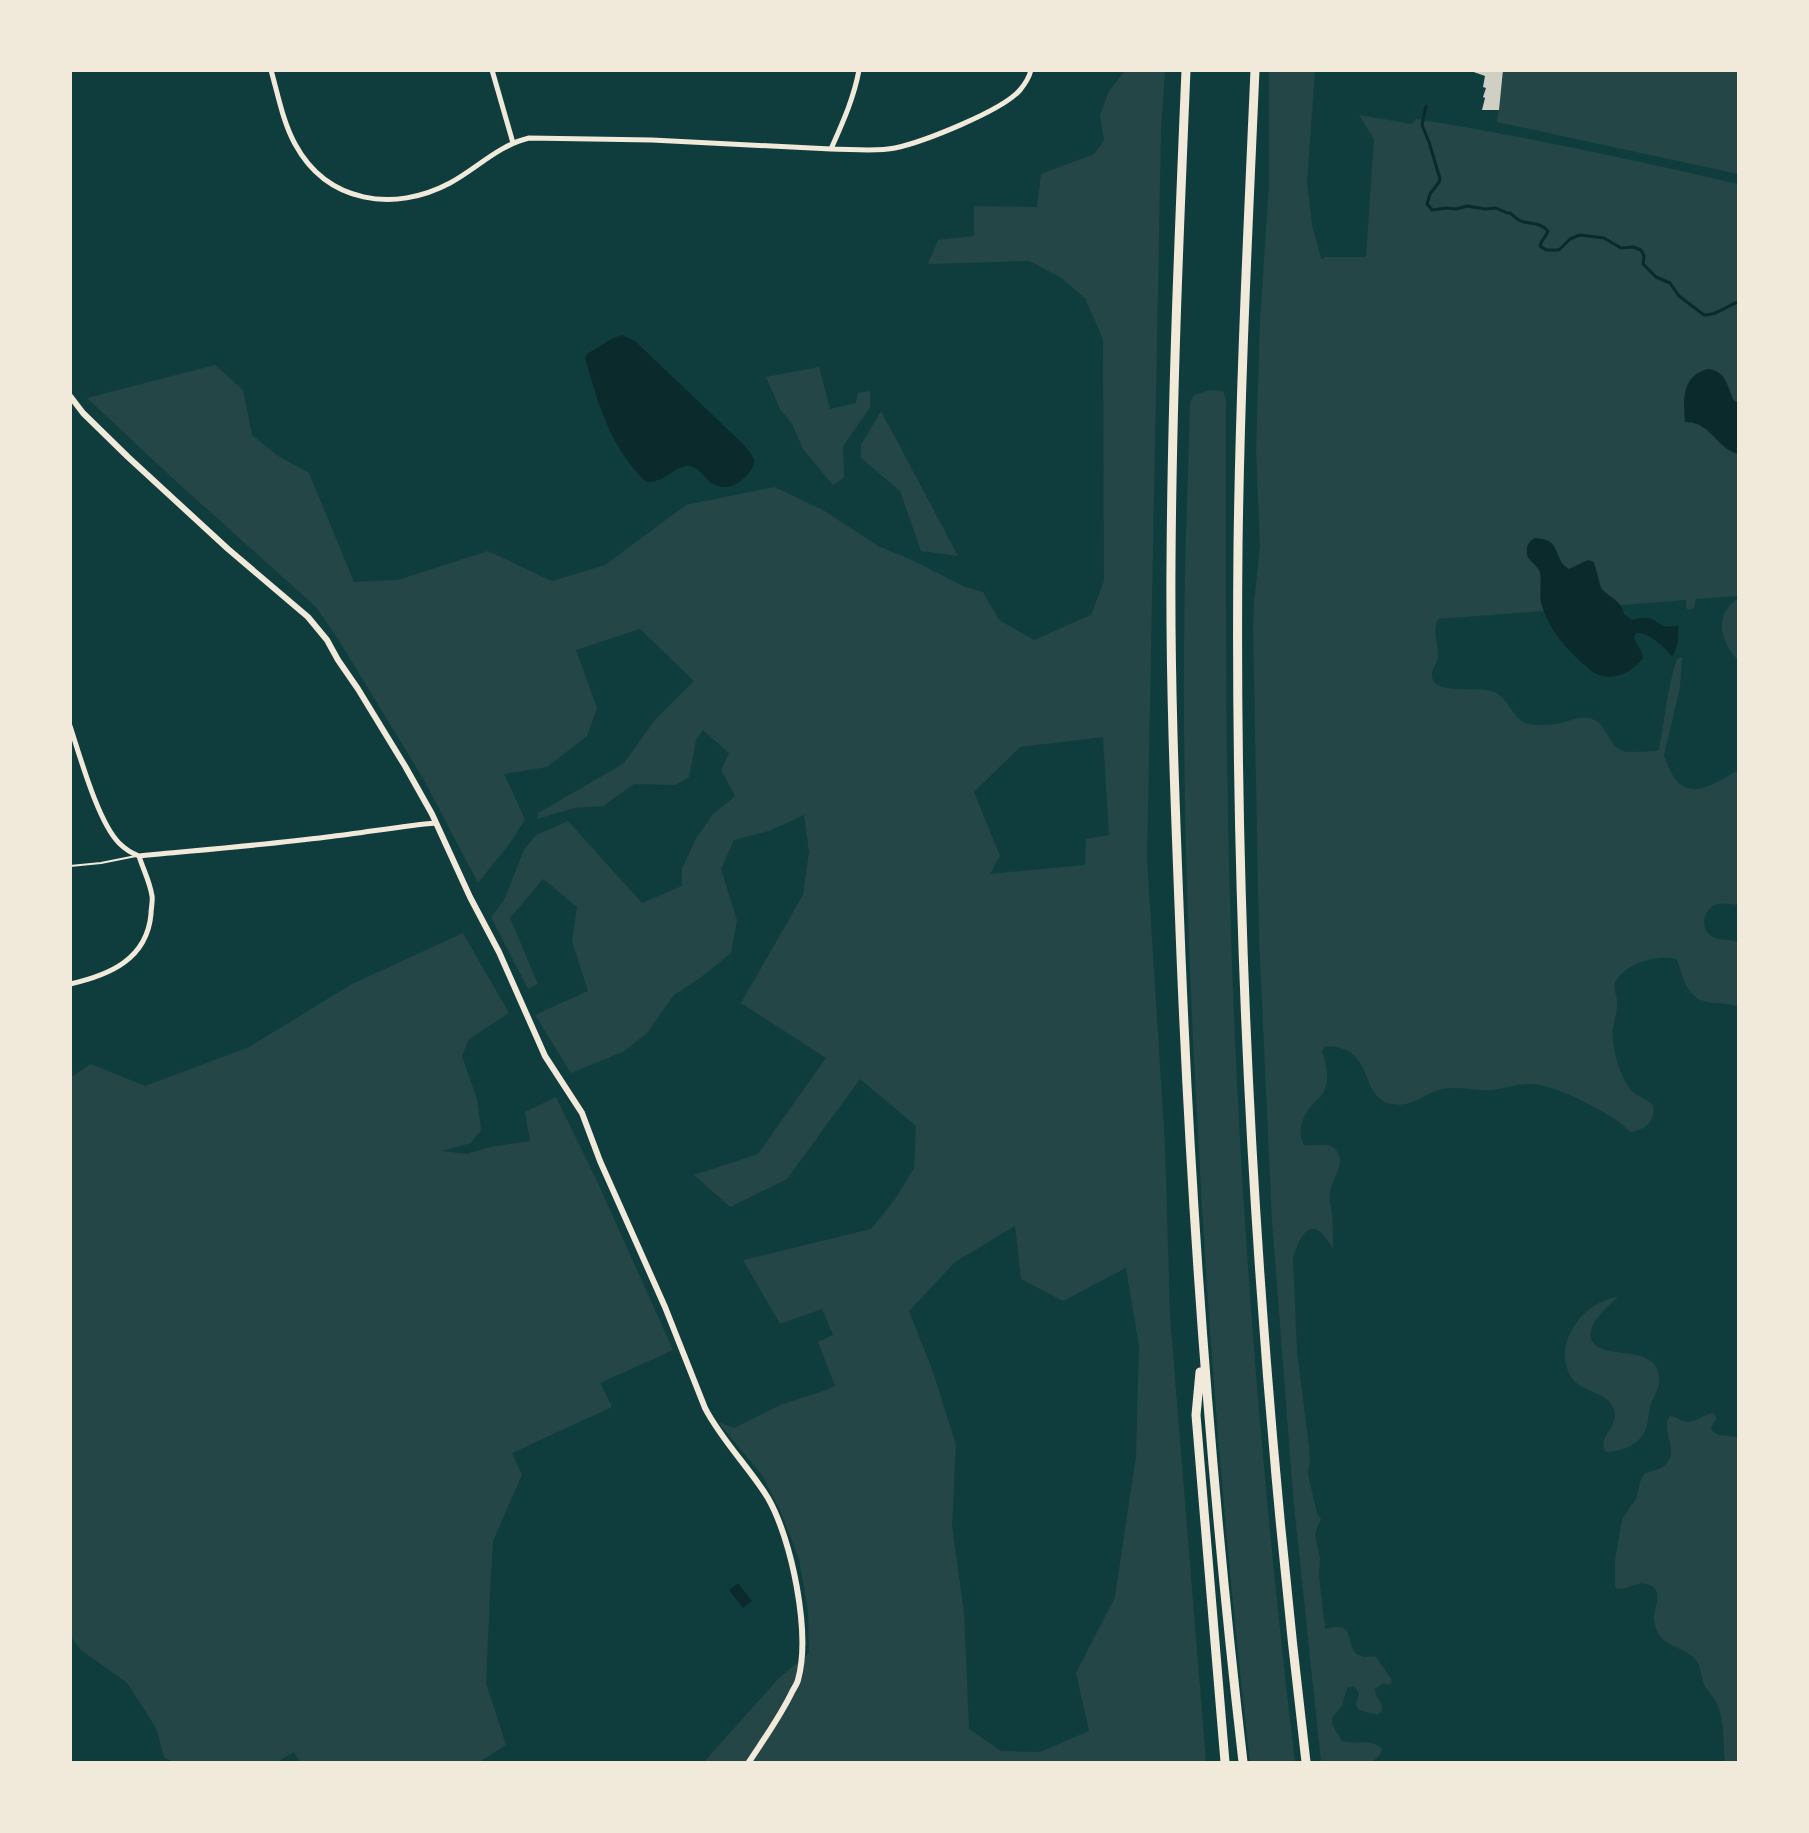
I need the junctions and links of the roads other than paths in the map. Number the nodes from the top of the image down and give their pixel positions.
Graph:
1 (271, 70) edge
2 (492, 70) edge
3 (859, 70) edge
4 (1031, 70) edge
5 (1186, 70) edge
6 (1255, 70) edge
7 (513, 143) junction
8 (831, 149) junction
9 (70, 396) edge
10 (70, 726) edge
11 (436, 823) junction
12 (139, 856) junction
13 (70, 866) edge
14 (70, 984) edge
15 (1203, 1349) junction
16 (749, 1762) edge
17 (1225, 1762) edge
18 (1243, 1762) edge
19 (1306, 1762) edge

1 - 7 street
2 - 7 street
3 - 8 street
4 - 8 street
5 - 15 highway
6 - 19 highway
7 - 8 street
9 - 11 street
10 - 12 street
11 - 12 street
11 - 16 street
12 - 13 lane
12 - 14 street
15 - 17 highway
15 - 18 highway

